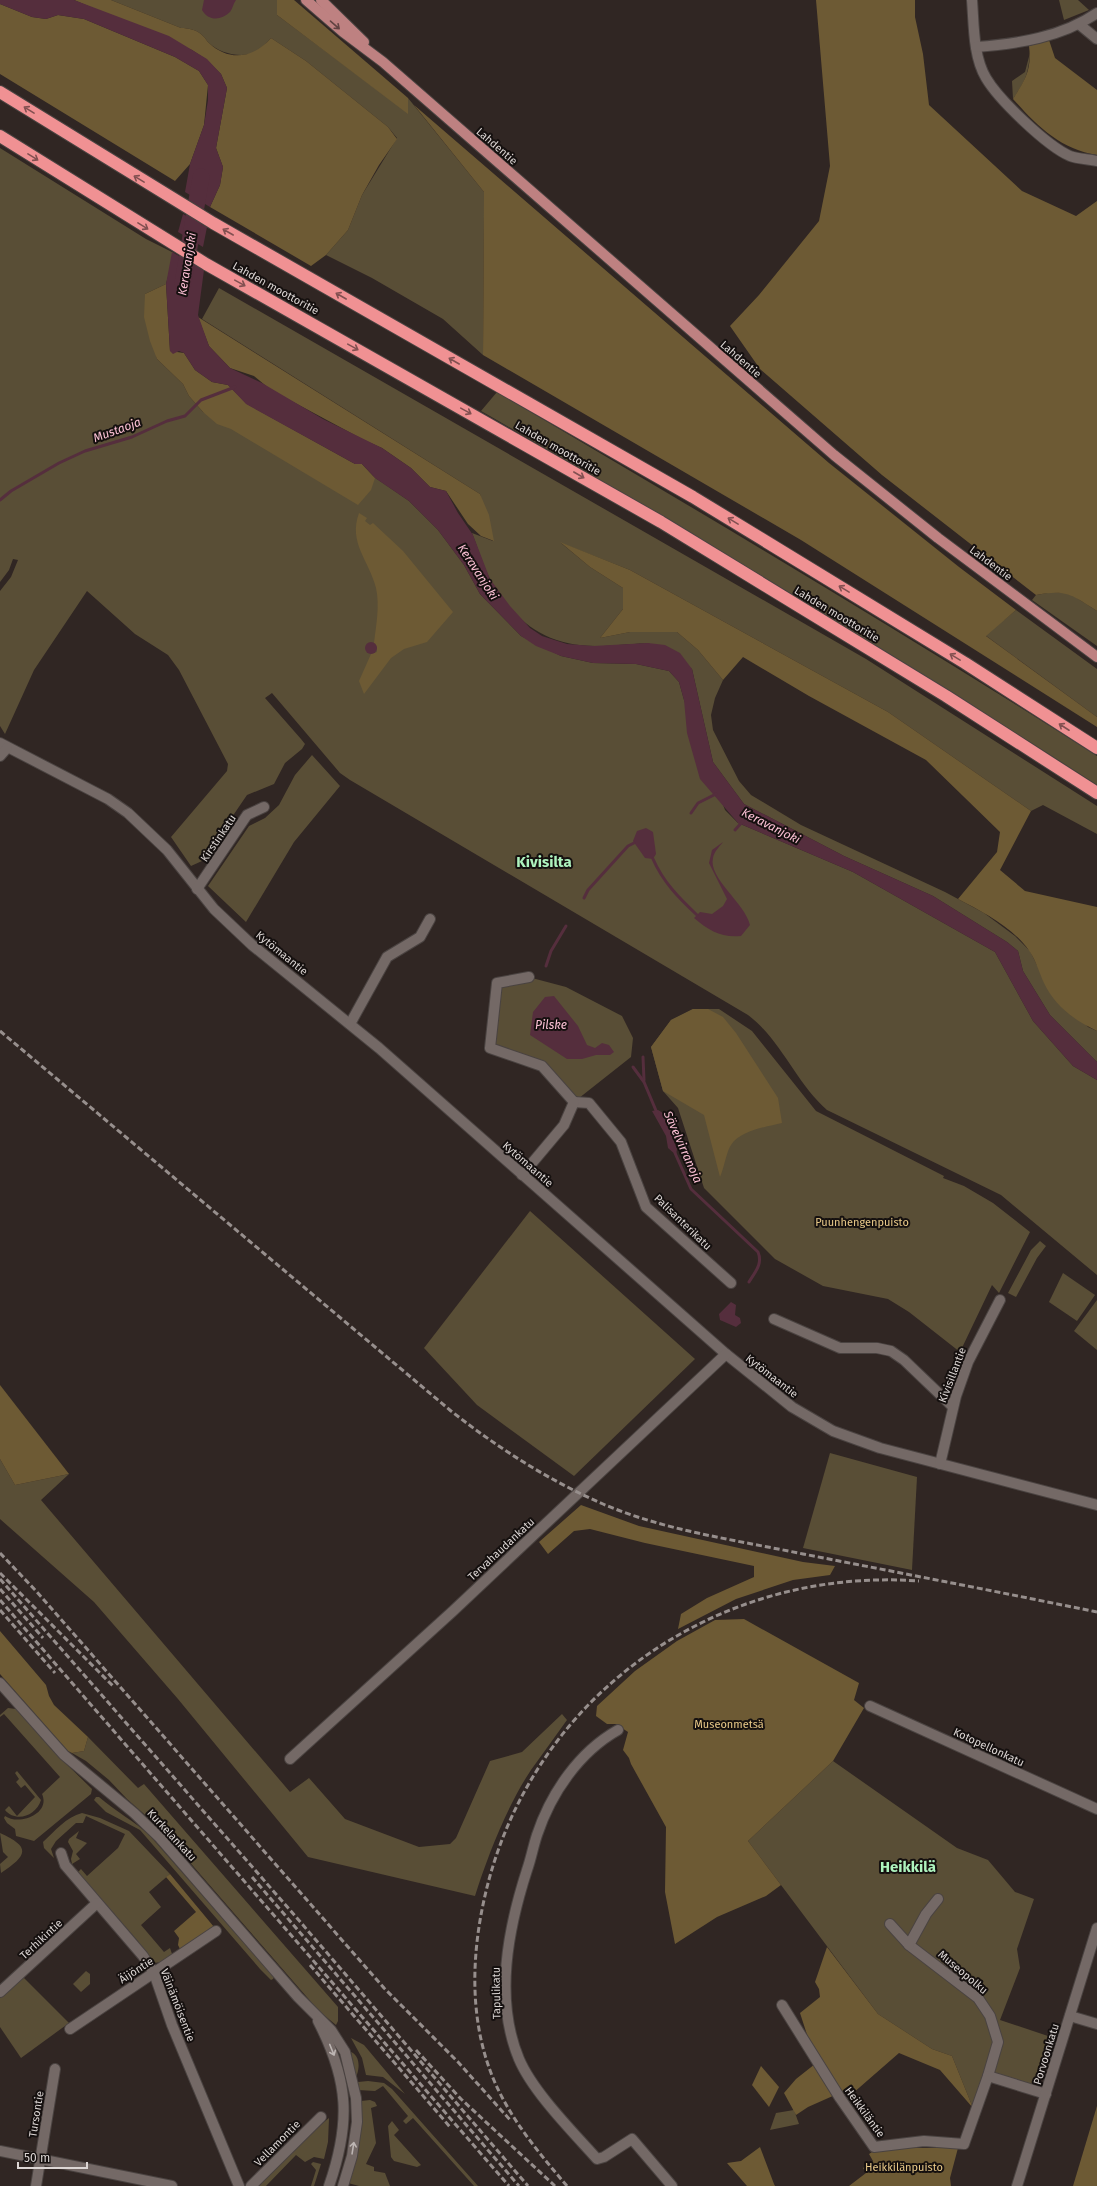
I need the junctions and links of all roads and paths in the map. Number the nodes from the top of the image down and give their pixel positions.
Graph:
1 (306, 0) edge
2 (321, 0) edge
3 (972, 0) edge
4 (1097, 13) edge
5 (1080, 25) junction
6 (1097, 39) edge
7 (976, 47) junction
8 (383, 62) junction
9 (0, 92) edge
10 (0, 136) edge
11 (1097, 161) edge
12 (1097, 657) edge
13 (4, 745) edge
14 (1097, 748) edge
15 (0, 756) edge
16 (1097, 792) edge
17 (264, 807) dead end
18 (197, 889) junction
19 (430, 919) dead end
20 (529, 978) dead end
21 (350, 1024) junction
22 (574, 1102) junction
23 (522, 1175) junction
24 (731, 1283) dead end
25 (1000, 1300) dead end
26 (774, 1319) dead end
27 (726, 1354) junction
28 (952, 1406) junction
29 (940, 1464) junction
30 (1097, 1505) edge
31 (0, 1683) edge
32 (870, 1706) dead end
33 (618, 1730) dead end
34 (290, 1759) dead end
35 (1097, 1809) edge
36 (61, 1853) dead end
37 (938, 1899) dead end
38 (97, 1903) junction
39 (890, 1924) dead end
40 (1097, 1928) edge
41 (216, 1931) dead end
42 (910, 1945) junction
43 (154, 1973) junction
44 (0, 1992) edge
45 (782, 2005) dead end
46 (315, 2015) junction
47 (1070, 2016) junction
48 (1097, 2024) edge
49 (70, 2029) dead end
50 (55, 2069) dead end
51 (988, 2076) junction
52 (1046, 2094) junction
53 (321, 2117) dead end
54 (0, 2151) edge
55 (41, 2159) junction
56 (36, 2186) edge
57 (172, 2186) edge
58 (239, 2186) edge
59 (251, 2186) edge
60 (329, 2186) edge
61 (343, 2186) edge
62 (672, 2186) edge
63 (1017, 2186) edge

1 -> 8 main road, Lahdentie
2 - 8 main road, Lahdentie
3 - 7 street
4 - 5 street
5 - 6 street
5 - 7 street
7 - 11 street
8 - 12 main road, Lahdentie
14 -> 9 highway
10 -> 16 highway, Lahden moottoritie
13 - 15 street
13 - 18 street, Kytömaantie
17 - 18 street, Kirstinkatu
18 - 21 street, Kytömaantie
19 - 21 street
20 - 22 street
21 - 23 street, Kytömaantie
22 - 23 street
22 - 24 street, Palisanterikatu
23 - 27 street, Kytömaantie
25 - 28 street, Kivisillantie
26 - 28 street
27 - 29 street, Kytömaantie
27 - 34 street, Tervahaudankatu
28 - 29 street, Kivisillantie
29 - 30 street, Kytömaantie
31 - 46 street, Kurkelankatu
32 - 35 street, Kotopellonkatu
33 - 62 street, Tapulikatu
36 - 38 street, Väinämöisentie
37 - 42 street
38 - 43 street, Väinämöisentie
38 - 44 street, Terhikintie
39 - 42 street, Museopolku
40 - 47 street, Porvoonkatu
41 - 43 street, Äijöntie
42 - 51 street, Museopolku
43 - 49 street, Äijöntie
43 - 58 street, Väinämöisentie
45 - 51 street, Heikkiläntie
46 -> 60 street, Kurkelankatu
61 -> 46 street, Kurkelankatu
47 - 48 street
47 - 52 street, Porvoonkatu
50 - 55 street, Tursontie
51 - 52 street
52 - 63 street, Porvoonkatu
53 - 59 street, Vellamontie
54 - 55 street
55 - 56 street, Tursontie
55 - 57 street

